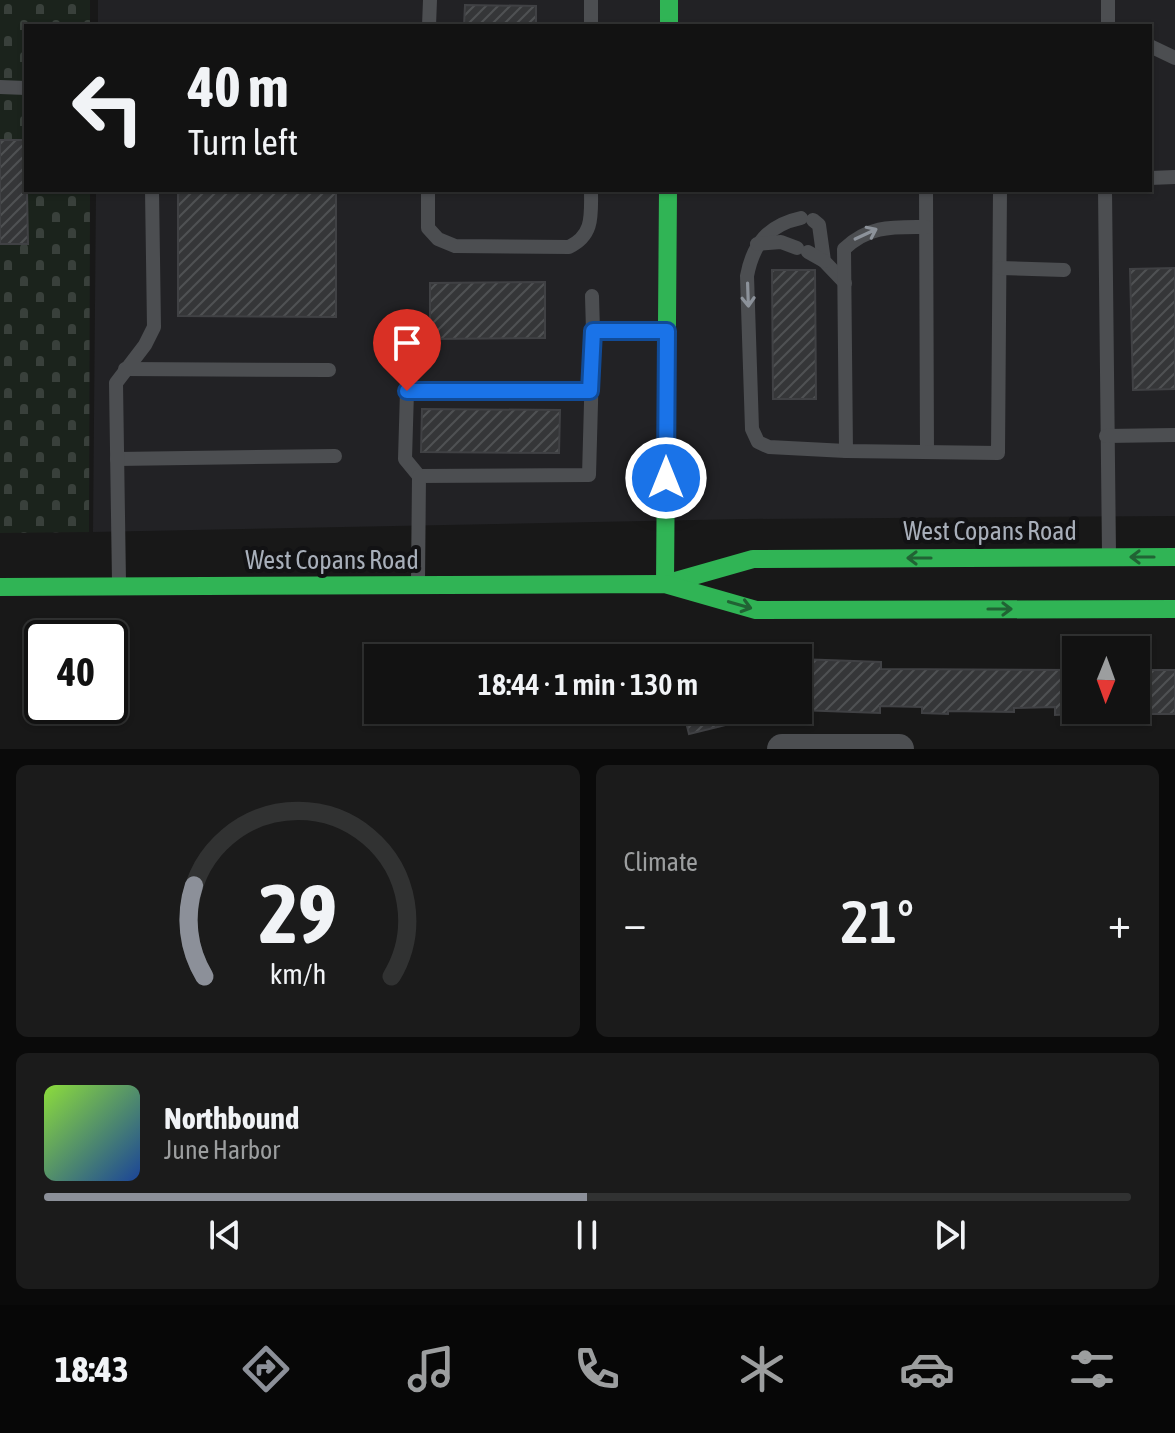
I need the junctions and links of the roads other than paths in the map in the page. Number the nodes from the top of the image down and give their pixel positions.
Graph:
1 (430, 0) edge
2 (591, 0) edge
3 (669, 0) edge
4 (1108, 0) edge
5 (429, 24) edge
6 (591, 24) edge
7 (669, 24) edge
8 (1108, 24) edge
9 (1152, 47) edge
10 (1175, 58) edge
11 (0, 87) edge
12 (24, 88) edge
13 (1175, 177) edge
14 (1152, 178) edge
15 (152, 192) edge
16 (428, 192) edge
17 (591, 192) edge
18 (668, 192) edge
19 (926, 192) edge
20 (1000, 192) edge
21 (1105, 192) edge
22 (926, 227) junction
23 (757, 244) junction
24 (824, 261) junction
25 (1000, 268) junction
26 (1064, 270) dead end
27 (845, 284) junction
28 (592, 296) dead end
29 (593, 331) junction
30 (667, 331) junction
31 (125, 369) junction
32 (329, 370) dead end
33 (590, 391) junction
34 (1175, 435) edge
35 (1106, 436) junction
36 (846, 451) junction
37 (927, 452) junction
38 (335, 456) dead end
39 (117, 459) junction
40 (419, 476) junction
41 (1109, 557) junction
42 (1175, 557) edge
43 (665, 584) junction
44 (418, 585) junction
45 (0, 587) edge
46 (119, 587) junction
47 (1175, 609) edge
48 (782, 749) edge
49 (899, 749) edge

1 - 5 lane
2 - 6 lane
3 - 7 main road
4 - 8 lane
9 - 10 lane
11 - 12 lane
13 - 14 lane
15 - 31 lane
16 - 17 lane
18 - 30 main road
19 - 22 lane
20 - 25 lane
21 - 35 lane
27 -> 22 lane
22 - 37 lane
23 - 24 lane
23 - 24 lane
23 -> 36 lane
24 - 27 lane
25 - 26 lane
25 - 37 lane
27 - 36 lane
28 - 29 lane
29 - 30 lane
29 - 33 lane
30 - 43 main road
31 - 32 lane
31 - 39 lane
33 - 40 lane
33 - 40 lane
34 - 35 lane
35 - 41 lane
36 - 37 lane
38 - 39 lane
39 - 46 lane
40 - 44 lane
42 -> 41 main road, West Copans Road
41 -> 43 main road, West Copans Road
43 - 44 main road, West Copans Road
43 -> 47 main road, West Copans Road
44 - 46 main road, West Copans Road
45 - 46 main road, West Copans Road
48 - 49 street

